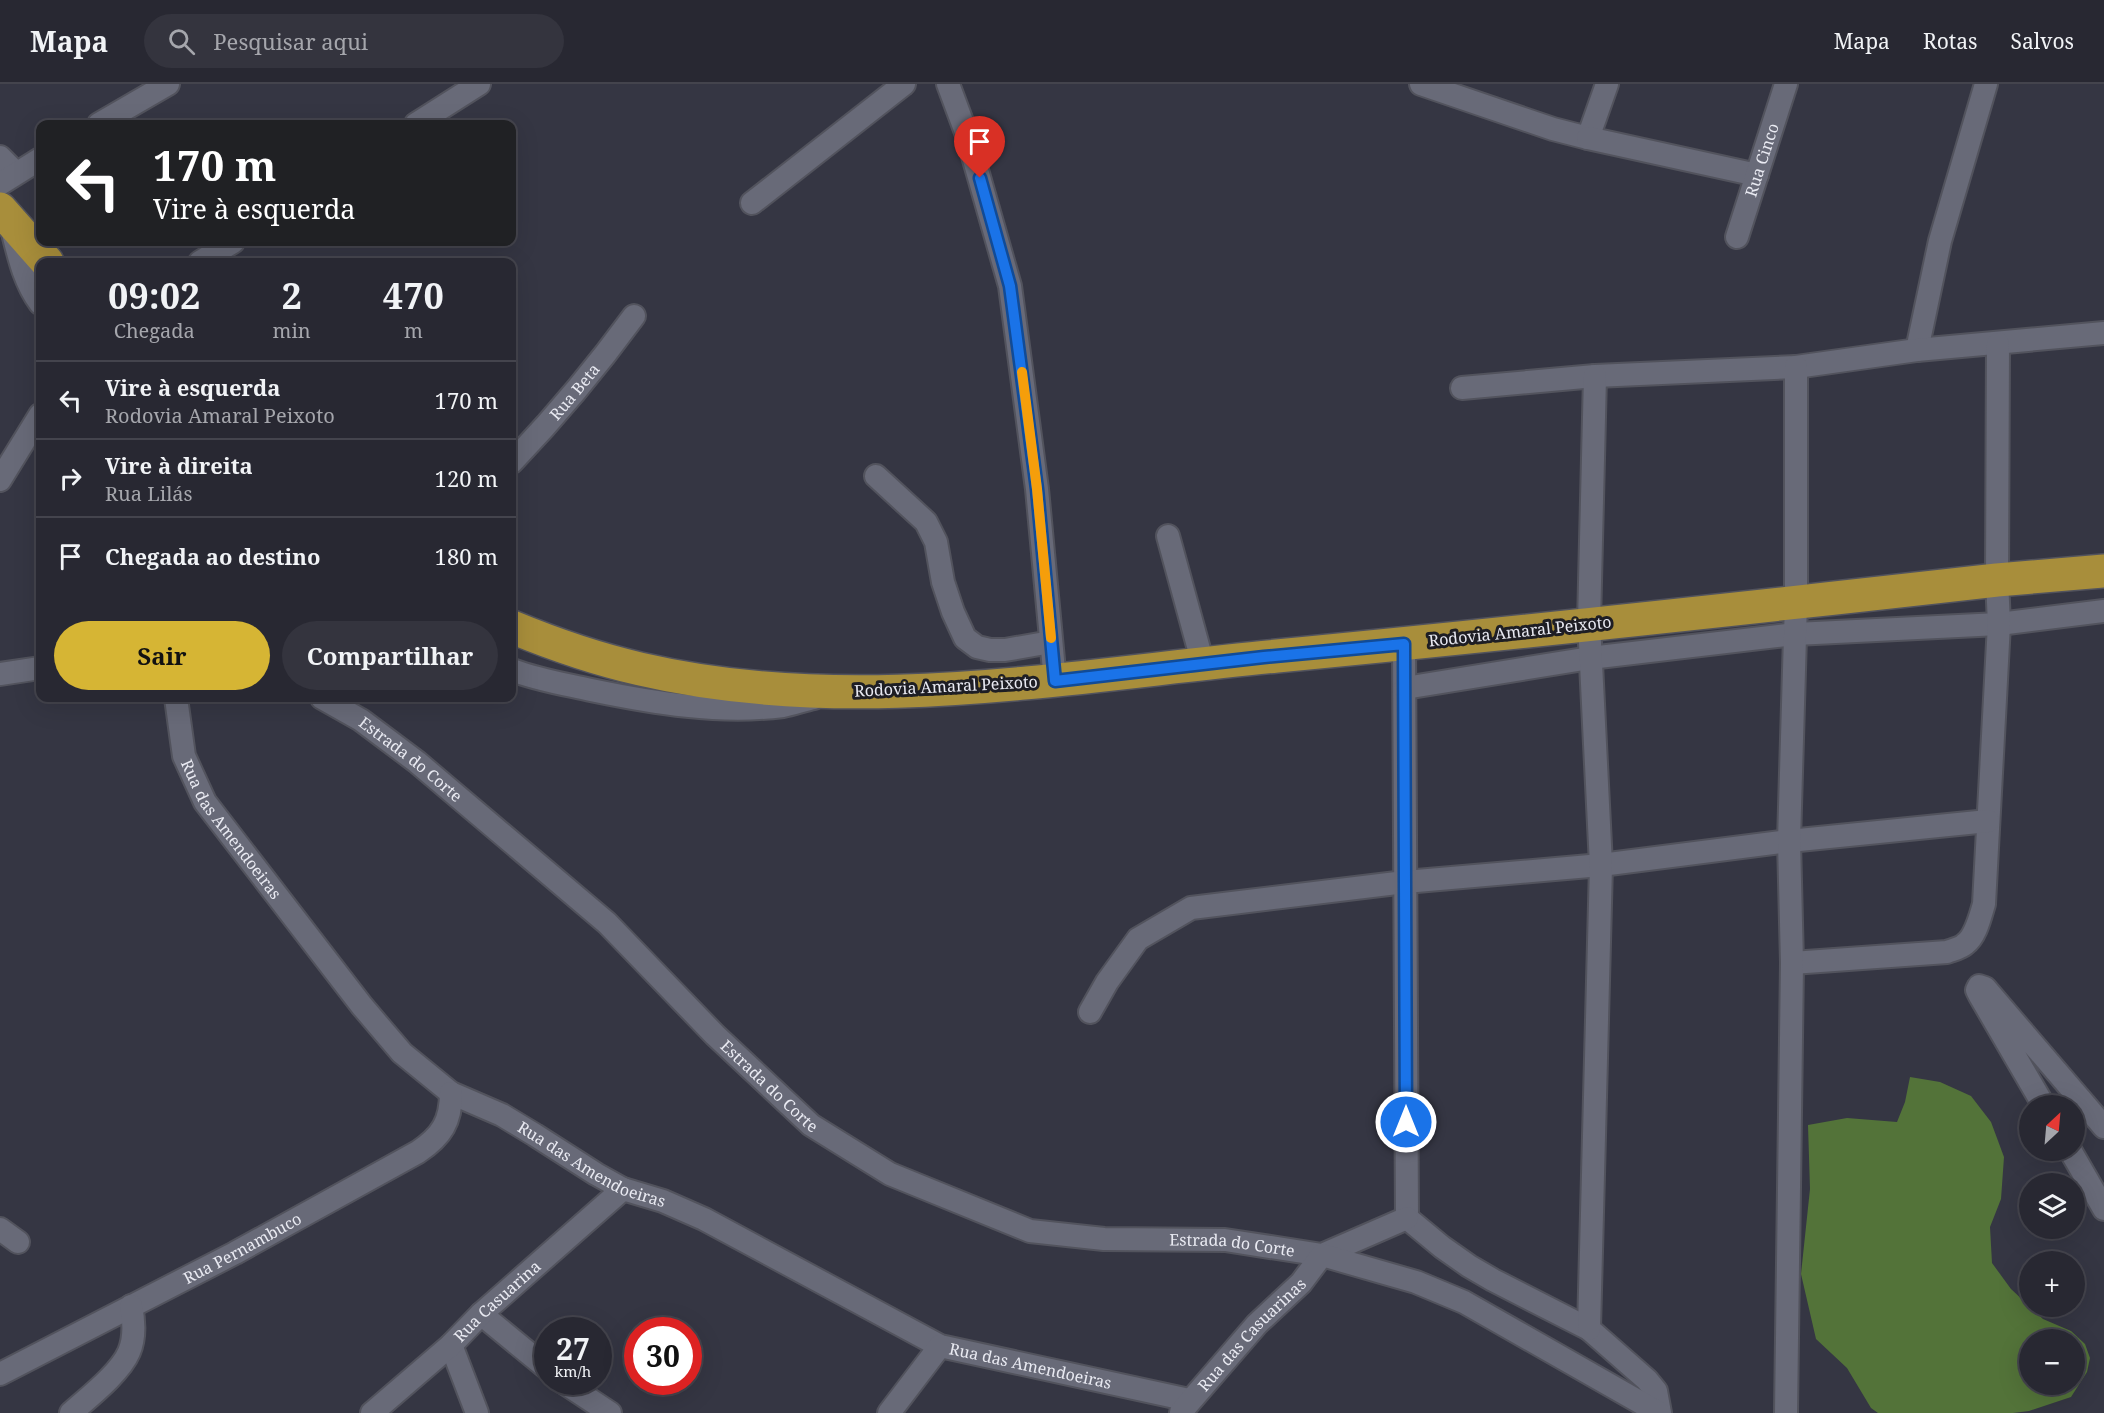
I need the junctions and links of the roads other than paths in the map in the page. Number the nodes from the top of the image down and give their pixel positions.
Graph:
1 (168, 84) edge
2 (479, 84) edge
3 (904, 84) edge
4 (948, 84) edge
5 (1421, 84) edge
6 (1607, 84) edge
7 (1786, 84) edge
8 (1986, 84) edge
9 (106, 120) edge
10 (422, 120) edge
11 (1588, 138) junction
12 (0, 156) edge
13 (36, 161) edge
14 (1757, 175) junction
15 (8, 178) edge
16 (752, 204) dead end
17 (5, 215) edge
18 (1737, 237) dead end
19 (226, 246) edge
20 (43, 258) edge
21 (207, 258) edge
22 (36, 297) edge
23 (634, 316) dead end
24 (2104, 333) edge
25 (1998, 344) junction
26 (1917, 350) junction
27 (1796, 367) junction
28 (1595, 376) junction
29 (1462, 388) dead end
30 (36, 422) edge
31 (516, 458) edge
32 (876, 476) dead end
33 (0, 480) edge
34 (1168, 537) dead end
35 (2104, 571) edge
36 (1997, 580) junction
37 (2104, 611) edge
38 (1795, 618) junction
39 (1589, 623) junction
40 (1999, 624) junction
41 (516, 628) edge
42 (1051, 642) junction
43 (1404, 644) junction
44 (1590, 658) junction
45 (1203, 664) junction
46 (36, 669) edge
47 (516, 672) edge
48 (0, 674) edge
49 (1055, 681) junction
50 (1406, 688) junction
51 (836, 692) junction
52 (177, 702) edge
53 (329, 702) edge
54 (1988, 821) junction
55 (1789, 841) junction
56 (1601, 865) junction
57 (1405, 882) junction
58 (1792, 963) junction
59 (1090, 1012) dead end
60 (451, 1093) junction
61 (2038, 1095) edge
62 (2077, 1095) edge
63 (2085, 1105) edge
64 (2104, 1127) edge
65 (2076, 1161) edge
66 (623, 1189) junction
67 (2104, 1209) edge
68 (1407, 1218) junction
69 (1322, 1255) junction
70 (131, 1306) junction
71 (481, 1314) junction
72 (1588, 1329) junction
73 (451, 1345) junction
74 (940, 1346) junction
75 (534, 1358) edge
76 (0, 1374) edge
77 (583, 1395) edge
78 (1185, 1406) edge
79 (71, 1413) edge
80 (372, 1413) edge
81 (477, 1413) edge
82 (610, 1413) edge
83 (890, 1413) edge
84 (1660, 1413) edge
85 (1786, 1413) edge

1 - 9 street
2 - 10 street
3 - 16 street
4 - 42 street
5 - 11 street
6 - 11 street
7 - 14 street, Rua Cinco
8 - 26 street
11 - 14 street
12 - 15 street
13 - 15 street
14 - 18 street, Rua Cinco
17 - 20 highway
17 - 22 street
19 - 21 street
23 - 31 street, Rua Beta
24 - 25 street
25 - 26 street
25 - 36 street
26 - 27 street
27 - 28 street
27 - 38 street
28 - 29 street
28 - 39 street
30 - 33 street
32 - 42 street
34 - 45 street
35 - 36 highway, Rodovia Amaral Peixoto
36 - 38 highway, Rodovia Amaral Peixoto
36 - 40 street
37 - 40 street
38 - 39 highway, Rodovia Amaral Peixoto
38 - 40 street
38 - 44 street
38 - 55 street
39 - 43 highway, Rodovia Amaral Peixoto
39 - 44 street
40 - 54 street
41 - 51 highway, Rodovia Amaral Peixoto
42 - 49 street
43 - 45 highway, Rodovia Amaral Peixoto
43 - 50 street
44 - 50 street
44 - 56 street
45 - 49 highway, Rodovia Amaral Peixoto
46 - 48 street
47 - 51 street
49 - 51 highway, Rodovia Amaral Peixoto
50 - 57 street
52 - 60 street, Rua das Amendoeiras
53 - 69 street, Estrada do Corte
54 - 55 street
54 - 58 street
55 - 56 street
55 - 58 street
56 - 57 street
56 - 72 street
57 - 59 street
57 - 68 street
58 - 85 street
60 - 66 street, Rua das Amendoeiras
60 - 70 street, Rua Pernambuco
61 - 62 street
63 - 64 street
65 - 67 street
66 - 71 street, Rua Casuarina
66 - 74 street, Rua das Amendoeiras
68 - 69 street
68 - 72 street
69 - 78 street, Rua das Casuarinas
69 - 84 street, Estrada do Corte
70 - 76 street, Rua Pernambuco
70 - 79 street
71 - 73 street, Rua Casuarina
71 - 75 street
72 - 84 street
73 - 80 street, Rua Casuarina
73 - 81 street
74 - 78 street, Rua das Amendoeiras
74 - 83 street
77 - 82 street

